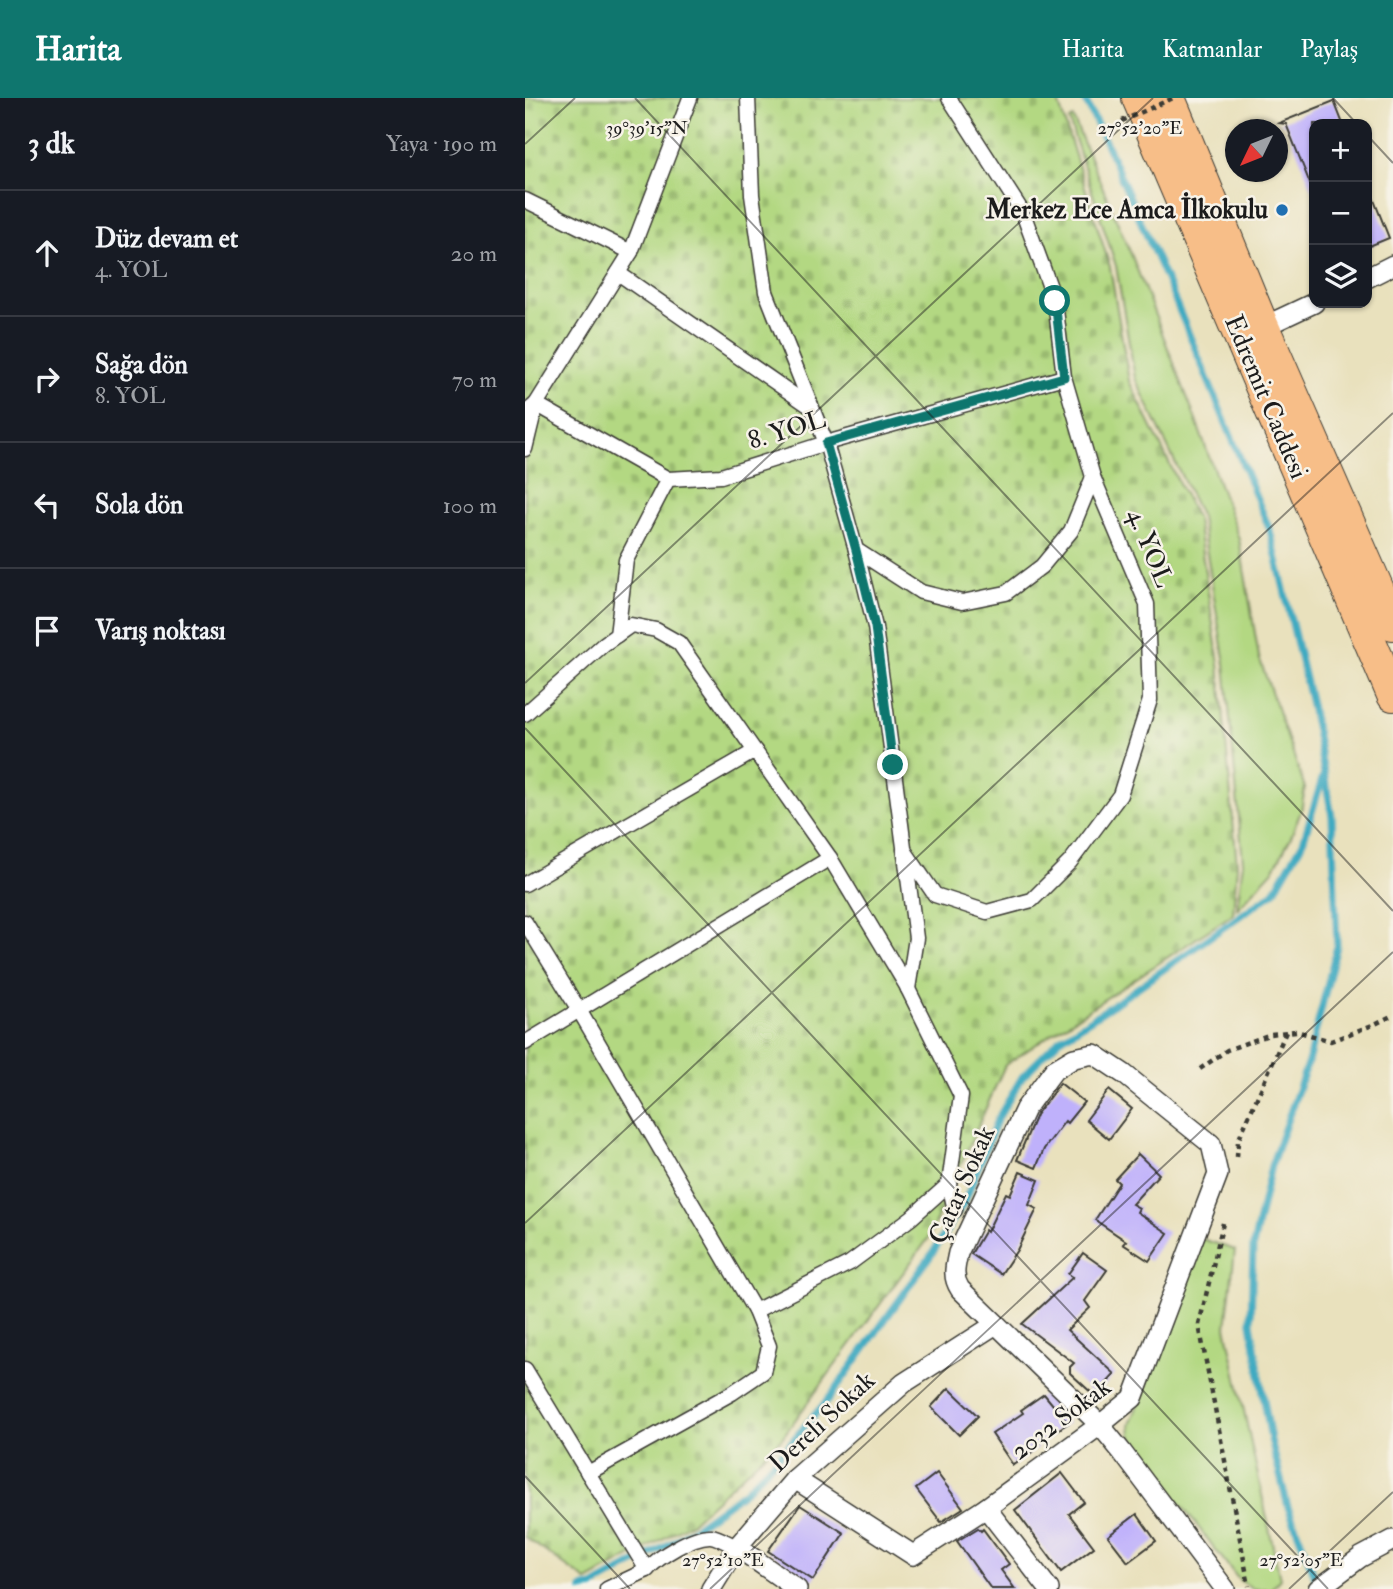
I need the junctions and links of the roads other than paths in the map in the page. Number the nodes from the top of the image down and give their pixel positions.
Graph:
1 (690, 98) edge
2 (748, 98) edge
3 (949, 98) edge
4 (1171, 98) edge
5 (1130, 109) edge
6 (525, 200) edge
7 (631, 251) junction
8 (1393, 265) edge
9 (618, 273) junction
10 (1372, 276) edge
11 (1309, 305) edge
12 (1263, 327) junction
13 (1064, 377) junction
14 (811, 407) junction
15 (531, 408) edge
16 (826, 443) junction
17 (525, 449) edge
18 (1093, 477) junction
19 (668, 479) junction
20 (856, 550) junction
21 (1393, 624) edge
22 (617, 635) junction
23 (1393, 695) edge
24 (525, 714) edge
25 (755, 751) junction
26 (904, 850) junction
27 (830, 858) junction
28 (525, 884) edge
29 (525, 922) edge
30 (908, 989) junction
31 (579, 1010) junction
32 (525, 1042) edge
33 (1211, 1144) joint
34 (949, 1184) junction
35 (955, 1210) dead end
36 (755, 1311) junction
37 (996, 1324) junction
38 (525, 1369) edge
39 (1100, 1425) junction
40 (588, 1473) junction
41 (795, 1479) junction
42 (986, 1508) junction
43 (1393, 1540) edge
44 (737, 1547) junction
45 (642, 1563) junction
46 (607, 1589) edge
47 (711, 1589) edge
48 (797, 1589) edge
49 (1049, 1589) edge
50 (1225, 1589) edge
51 (1318, 1589) edge

1 - 7 street
2 - 14 street
3 - 13 street, 4. YOL
4 - 12 highway, Edremit Caddesi
5 - 23 highway, Edremit Caddesi
6 - 7 street
7 - 9 street
8 - 10 street
9 - 14 street
9 - 15 street
11 - 12 street
12 - 21 highway, Edremit Caddesi
13 - 16 street, 8. YOL
13 - 18 street, 4. YOL
14 - 16 street
15 - 17 street
15 - 19 street
16 - 19 street, 8. YOL
16 - 20 street
18 - 20 street
18 - 26 street, 4. YOL
19 - 22 street
20 - 26 street
22 - 24 street
22 - 25 street
25 - 27 street
25 - 28 street
26 - 30 street
27 - 30 street
27 - 31 street
29 - 31 street
30 - 34 street
31 - 32 street
31 - 36 street
33 - 37 street, Çatar Sokak
33 - 39 street, 2032 Sokak
34 - 35 street
34 - 36 street
36 - 40 street
37 - 39 street, Çatar Sokak
37 - 41 street, Dereli Sokak
38 - 40 street
39 - 42 street, 2032 Sokak
39 - 50 street, Çatar Sokak
40 - 45 street
41 - 42 street, 2032 Sokak
41 - 44 street, Dereli Sokak
42 - 49 street
43 - 51 street
44 - 45 street
44 - 47 street, Dereli Sokak
44 - 48 street
45 - 46 street

